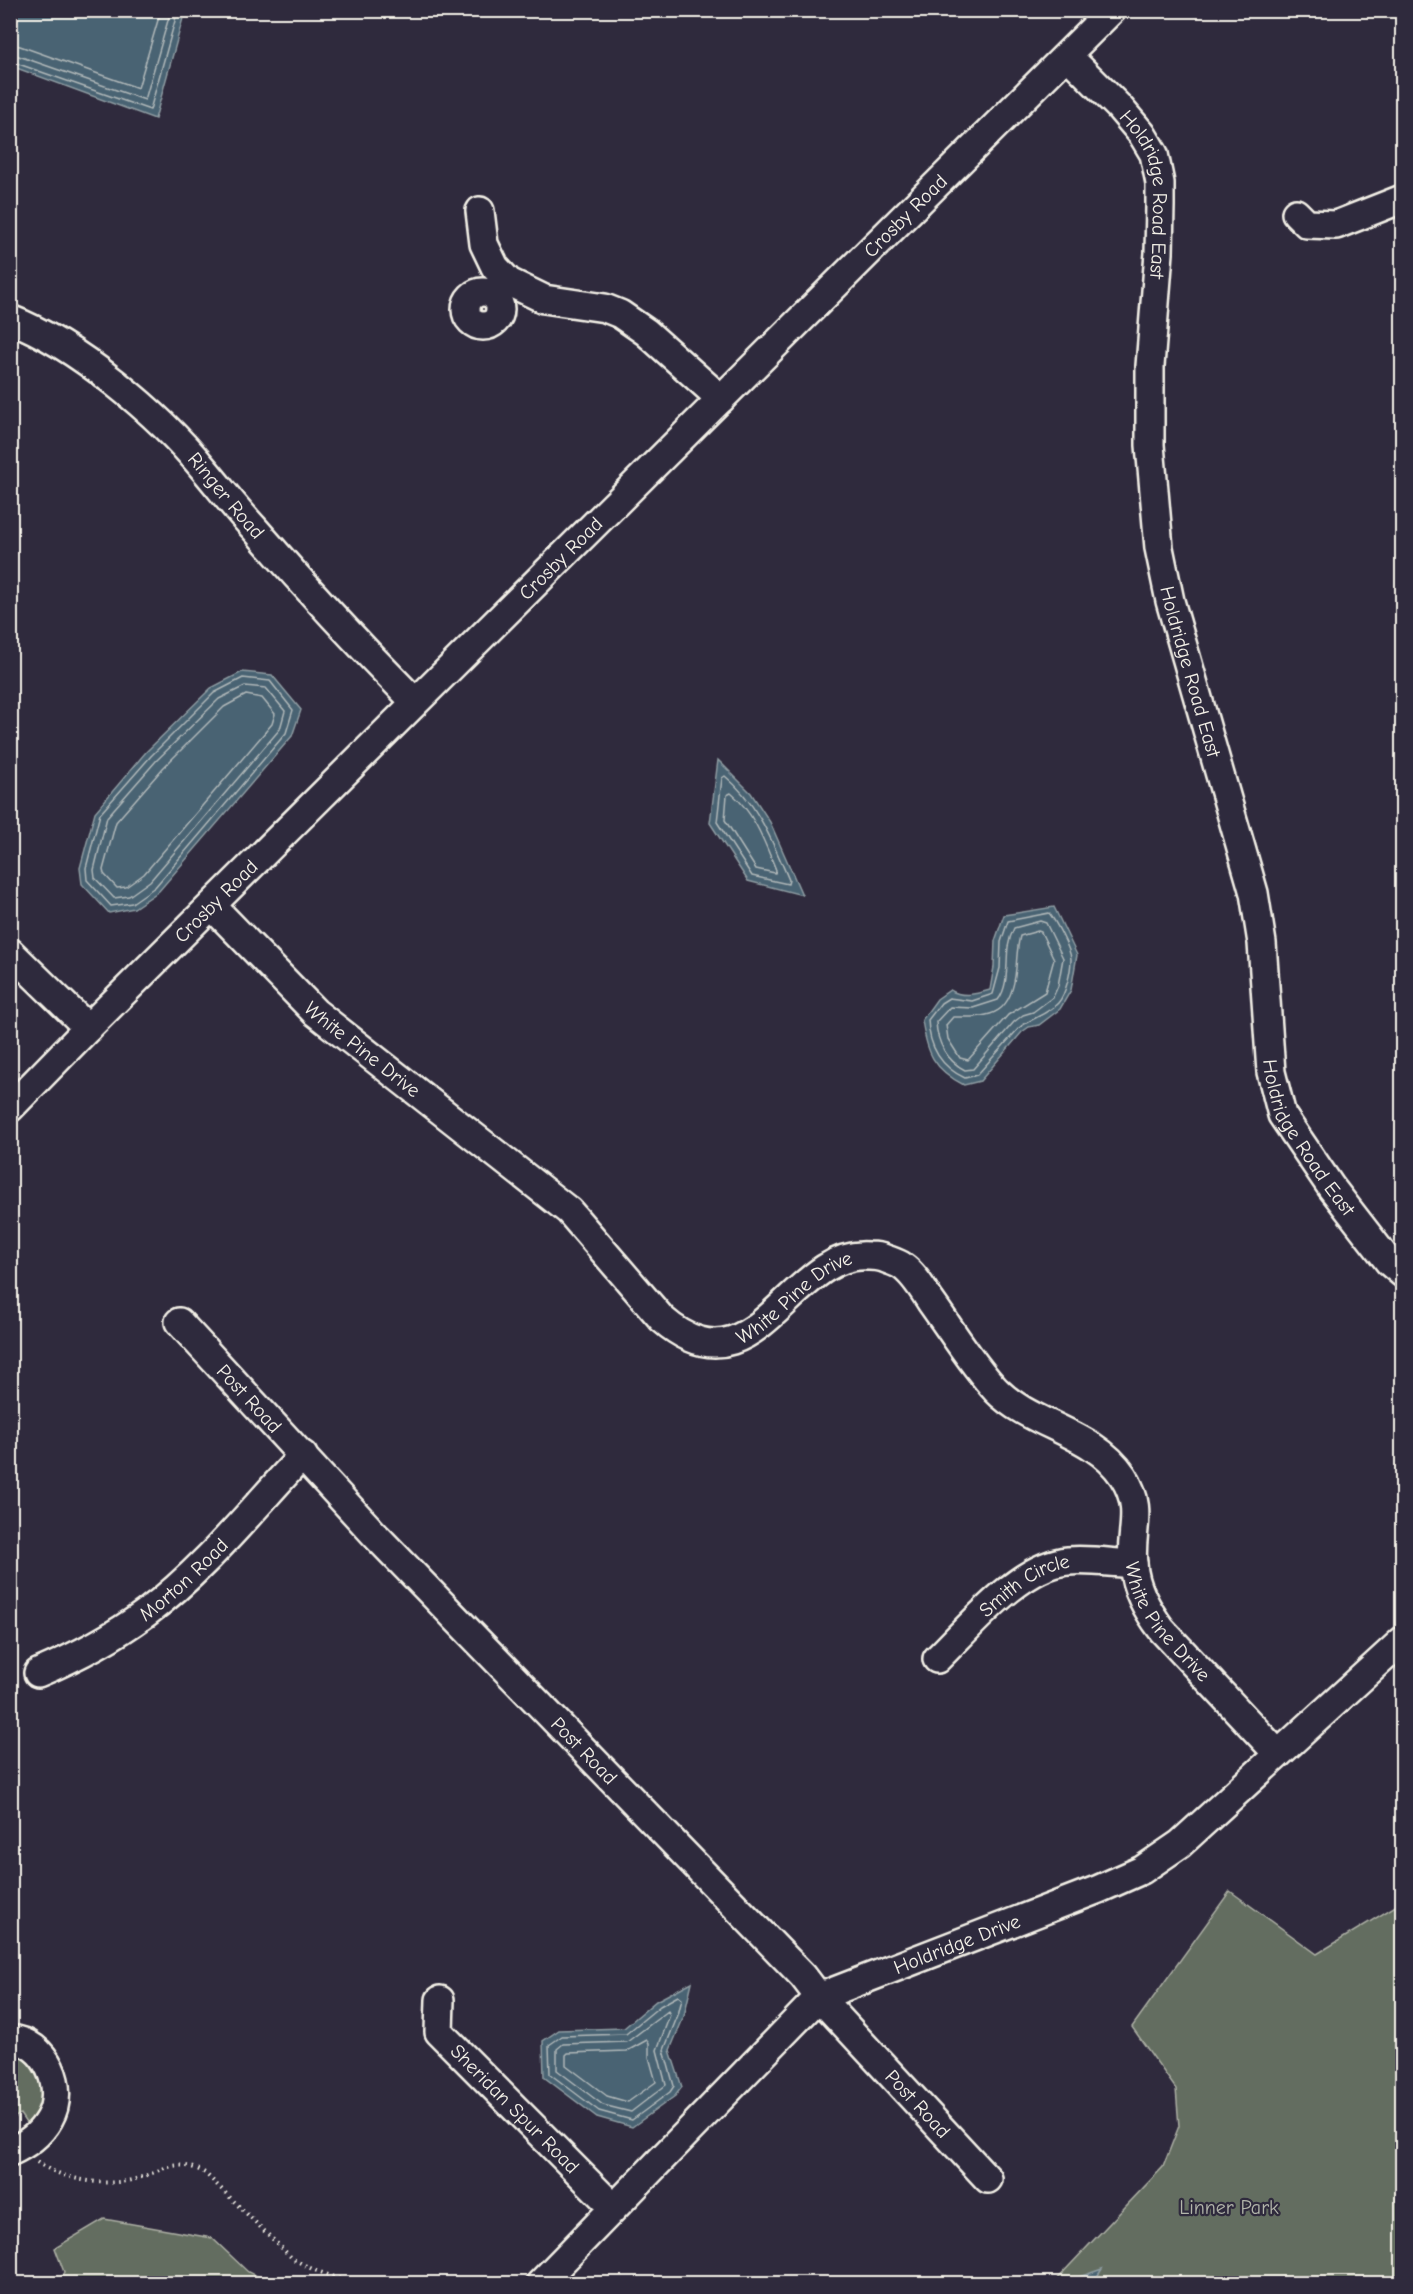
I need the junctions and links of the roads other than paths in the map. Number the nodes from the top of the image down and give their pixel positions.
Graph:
1 (1110, 11) edge
2 (1068, 56) junction
3 (1402, 199) edge
4 (480, 211) dead end
5 (1296, 213) dead end
6 (10, 319) edge
7 (721, 399) junction
8 (415, 702) junction
9 (212, 906) junction
10 (10, 952) edge
11 (88, 1028) junction
12 (10, 1108) edge
13 (1402, 1273) edge
14 (179, 1322) dead end
15 (303, 1455) junction
16 (1133, 1564) junction
17 (1402, 1641) edge
18 (937, 1659) dead end
19 (38, 1673) dead end
20 (1278, 1754) junction
21 (819, 1997) junction
22 (440, 2000) dead end
23 (10, 2039) edge
24 (22, 2156) edge
25 (988, 2179) dead end
26 (613, 2207) junction
27 (540, 2283) edge

1 - 2 street, Crosby Road
2 - 7 street, Crosby Road
2 - 13 street, Holdridge Road East
3 - 5 street
4 - 7 street
6 - 8 street, Ringer Road
7 - 8 street, Crosby Road
8 - 9 street, Crosby Road
9 - 11 street, Crosby Road
9 - 16 street, White Pine Drive
10 - 11 street
11 - 12 street, Crosby Road
14 - 15 street, Post Road
15 - 19 street, Morton Road
15 - 21 street, Post Road
16 - 18 street, Smith Circle
16 - 20 street, White Pine Drive
17 - 20 street, Holdridge Drive
20 - 21 street, Holdridge Drive
21 - 25 street, Post Road
21 - 26 street, Holdridge Drive
22 - 26 street, Sheridan Spur Road
23 - 24 street
26 - 27 street, Holdridge Drive

